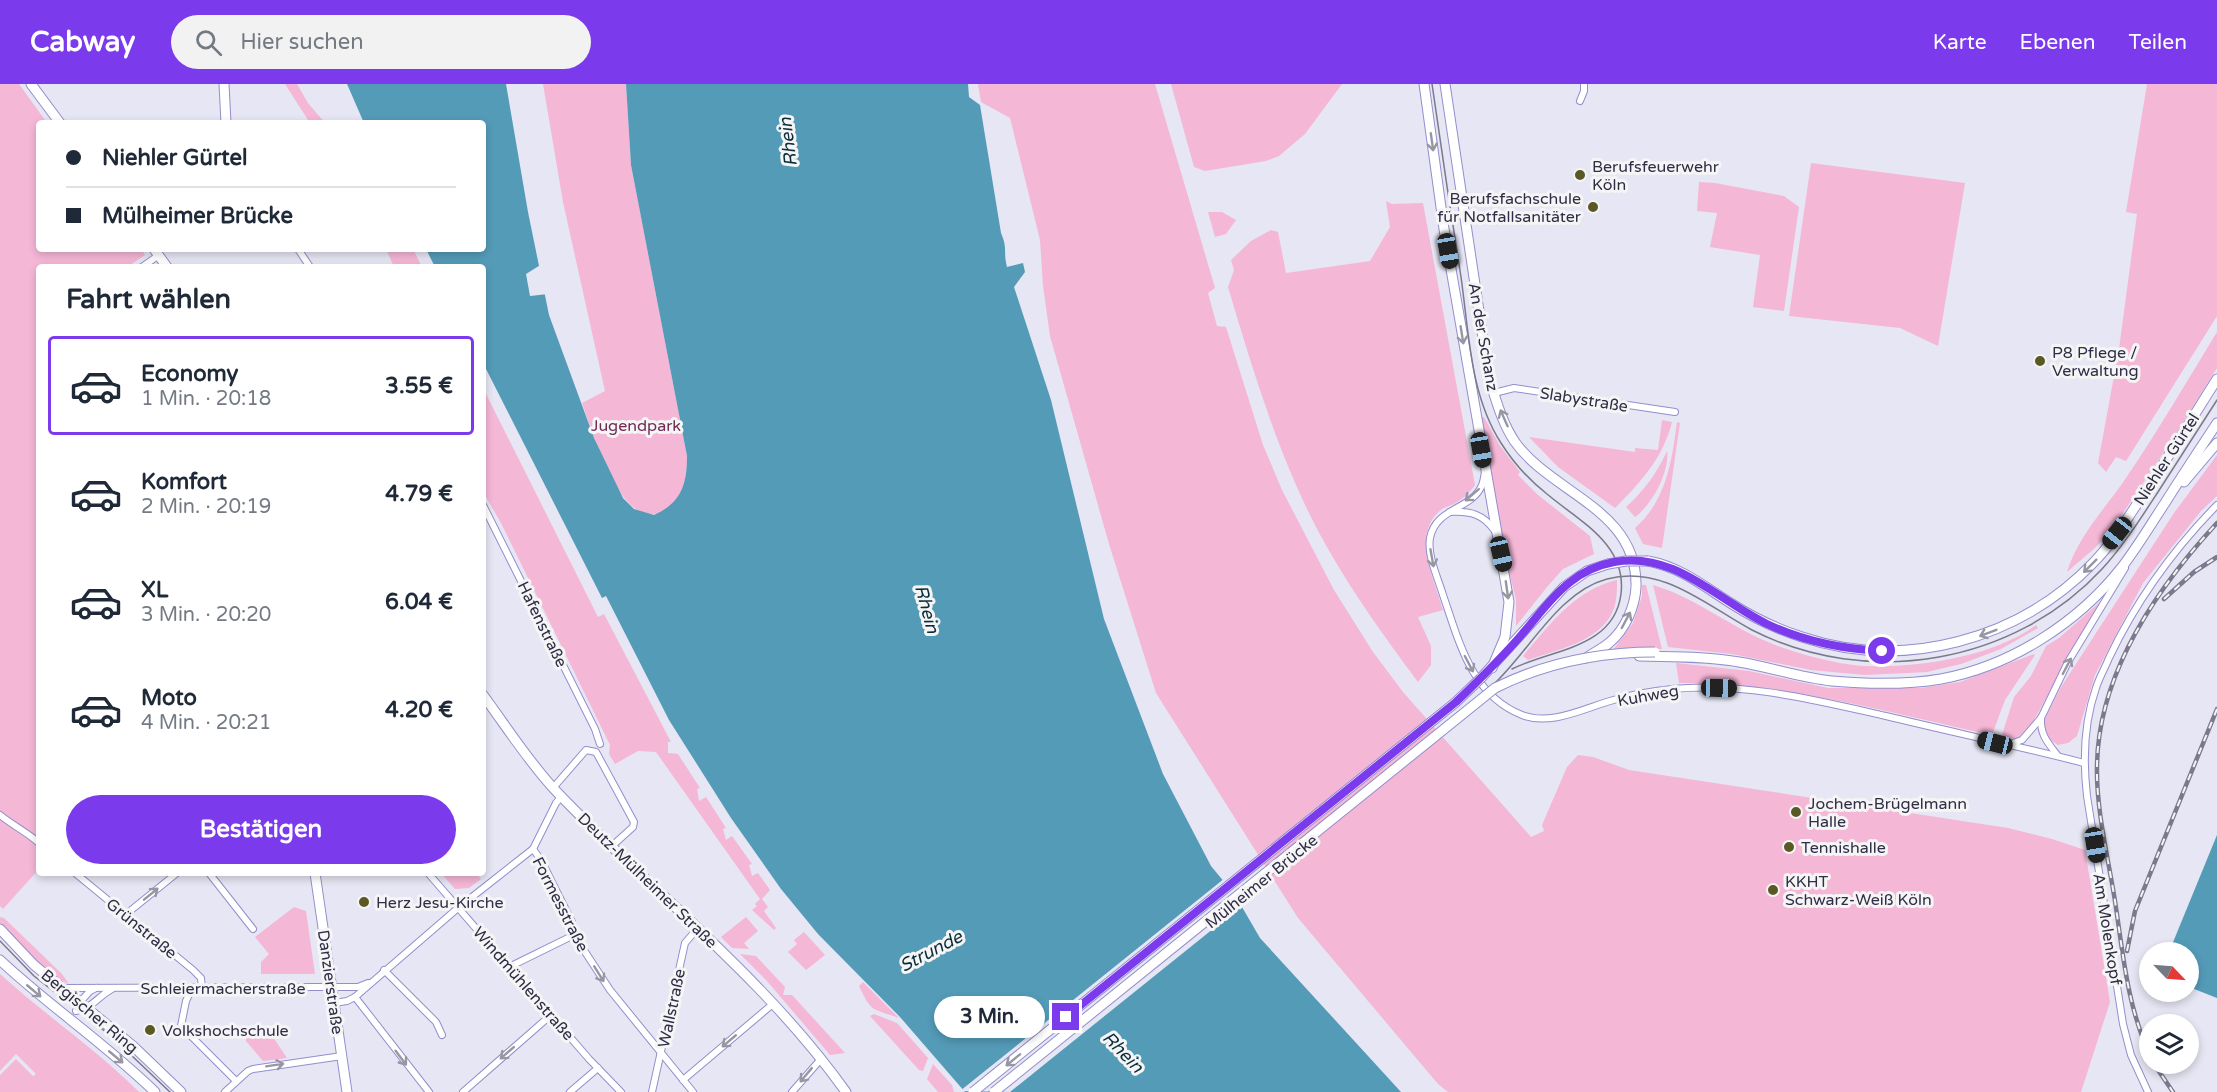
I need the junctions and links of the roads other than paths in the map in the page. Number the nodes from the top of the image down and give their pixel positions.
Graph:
1 (31, 84) edge
2 (224, 84) edge
3 (1424, 84) edge
4 (1445, 84) edge
5 (1584, 84) edge
6 (1580, 101) dead end
7 (58, 120) edge
8 (226, 120) edge
9 (158, 252) edge
10 (145, 264) edge
11 (2217, 379) edge
12 (1494, 393) junction
13 (1675, 412) dead end
14 (2217, 416) edge
15 (2217, 423) edge
16 (2217, 443) edge
17 (1485, 471) junction
18 (2166, 501) junction
19 (2217, 505) edge
20 (486, 511) edge
21 (1449, 512) junction
22 (1496, 532) junction
23 (2143, 539) junction
24 (2062, 622) junction
25 (1655, 652) joint
26 (1502, 654) junction
27 (1676, 654) junction
28 (1584, 659) junction
29 (1492, 668) joint
30 (1528, 676) joint
31 (486, 699) edge
32 (2041, 718) junction
33 (600, 744) dead end
34 (2009, 744) junction
35 (2058, 756) junction
36 (2084, 763) junction
37 (553, 788) junction
38 (561, 796) junction
39 (0, 814) edge
40 (36, 841) edge
41 (612, 846) junction
42 (532, 849) junction
43 (79, 876) edge
44 (173, 876) edge
45 (211, 876) edge
46 (315, 876) edge
47 (431, 876) edge
48 (458, 908) junction
49 (125, 915) junction
50 (0, 929) edge
51 (252, 929) dead end
52 (697, 929) junction
53 (574, 935) junction
54 (4, 937) edge
55 (0, 960) edge
56 (509, 967) junction
57 (384, 970) junction
58 (369, 983) junction
59 (99, 987) junction
60 (332, 987) junction
61 (63, 988) junction
62 (113, 988) junction
63 (192, 988) junction
64 (202, 988) junction
65 (355, 997) junction
66 (334, 1003) junction
67 (774, 1004) junction
68 (78, 1006) junction
69 (88, 1008) junction
70 (551, 1015) junction
71 (69, 1019) junction
72 (442, 1035) dead end
73 (661, 1053) junction
74 (342, 1056) junction
75 (821, 1059) junction
76 (598, 1068) junction
77 (683, 1080) junction
78 (236, 1081) junction
79 (155, 1092) edge
80 (181, 1092) edge
81 (225, 1092) edge
82 (347, 1092) edge
83 (429, 1092) edge
84 (463, 1092) edge
85 (570, 1092) edge
86 (621, 1092) edge
87 (652, 1092) edge
88 (693, 1092) edge
89 (792, 1092) edge
90 (846, 1092) edge
91 (973, 1092) edge
92 (994, 1092) edge
93 (999, 1092) edge
94 (2148, 1092) edge

1 - 7 main road
2 - 8 main road
3 -> 17 main road, An der Schanz
4 - 12 main road, An der Schanz
5 - 6 street
9 - 10 street
11 -> 26 main road, Niehler Gürtel, bridge
12 - 13 street, Slabystraße
28 -> 12 main road, An der Schanz
14 - 24 main road, Niehler Gürtel
15 - 18 main road, Niehler Gürtel
16 - 18 main road
17 -> 21 street, Kuhweg
17 - 22 main road, An der Schanz
18 - 23 main road, Niehler Gürtel
19 - 36 street, Am Molenkopf
20 - 33 street, Hafenstraße
21 - 22 street
21 -> 34 street, Kuhweg
22 -> 26 main road, An der Schanz
23 - 24 main road, Niehler Gürtel
32 -> 23 street
24 - 27 main road, Niehler Gürtel
25 - 27 main road, Niehler Gürtel
25 - 28 main road, Mülheimer Brücke, bridge
26 - 29 main road, An der Schanz
27 - 30 main road, Niehler Gürtel, bridge
28 - 92 main road, Mülheimer Brücke, bridge
29 -> 91 main road, Mülheimer Brücke, bridge
30 - 93 main road, Mülheimer Brücke, bridge
31 - 37 main road, Deutz-Mülheimer Straße
32 - 34 street
32 - 35 street
34 - 35 street, Kuhweg
35 - 36 street, Kuhweg
36 - 94 street, Am Molenkopf
37 - 38 main road, Deutz-Mülheimer Straße
37 - 41 street
38 - 41 main road, Deutz-Mülheimer Straße
38 - 42 street, Formesstraße
39 - 40 street
41 - 52 main road, Deutz-Mülheimer Straße
42 - 48 street
42 - 53 street, Formesstraße
43 - 49 street, Grünstraße
49 -> 44 street
45 - 51 street
46 - 60 main road, Danzierstraße
47 - 48 street, Windmühlenstraße
48 - 56 street, Windmühlenstraße
48 - 57 street
49 - 64 street, Grünstraße
50 - 54 main road, Bergischer Ring
52 - 67 main road, Deutz-Mülheimer Straße
52 - 73 street, Wallstraße
53 - 56 street
53 -> 73 street, Formesstraße
54 - 61 main road, Bergischer Ring
55 -> 71 main road, Bergischer Ring
56 - 70 street, Windmühlenstraße
57 - 58 street
57 - 72 street
58 - 60 street, Schleiermacherstraße
58 - 65 street
59 - 61 street, Schleiermacherstraße
59 - 62 street, Schleiermacherstraße
59 - 68 street
60 - 64 street, Schleiermacherstraße
60 - 66 main road, Danzierstraße
61 - 68 main road, Bergischer Ring
62 - 63 street, Schleiermacherstraße
62 - 69 street
63 - 64 street, Schleiermacherstraße
63 - 78 street
65 - 66 street
65 -> 83 street
66 - 74 main road, Danzierstraße
67 - 75 main road, Deutz-Mülheimer Straße
67 -> 77 street
68 - 69 main road, Bergischer Ring
68 - 71 main road
69 - 80 main road, Bergischer Ring
70 - 76 street, Windmühlenstraße
70 -> 84 street
71 -> 79 main road, Bergischer Ring
73 - 77 street, Formesstraße
73 - 87 street, Wallstraße
78 -> 74 street
74 - 82 main road, Danzierstraße
75 -> 89 street
75 - 90 main road, Deutz-Mülheimer Straße
76 - 85 street
76 - 86 street, Windmühlenstraße
77 - 88 street, Formesstraße
78 - 81 street

